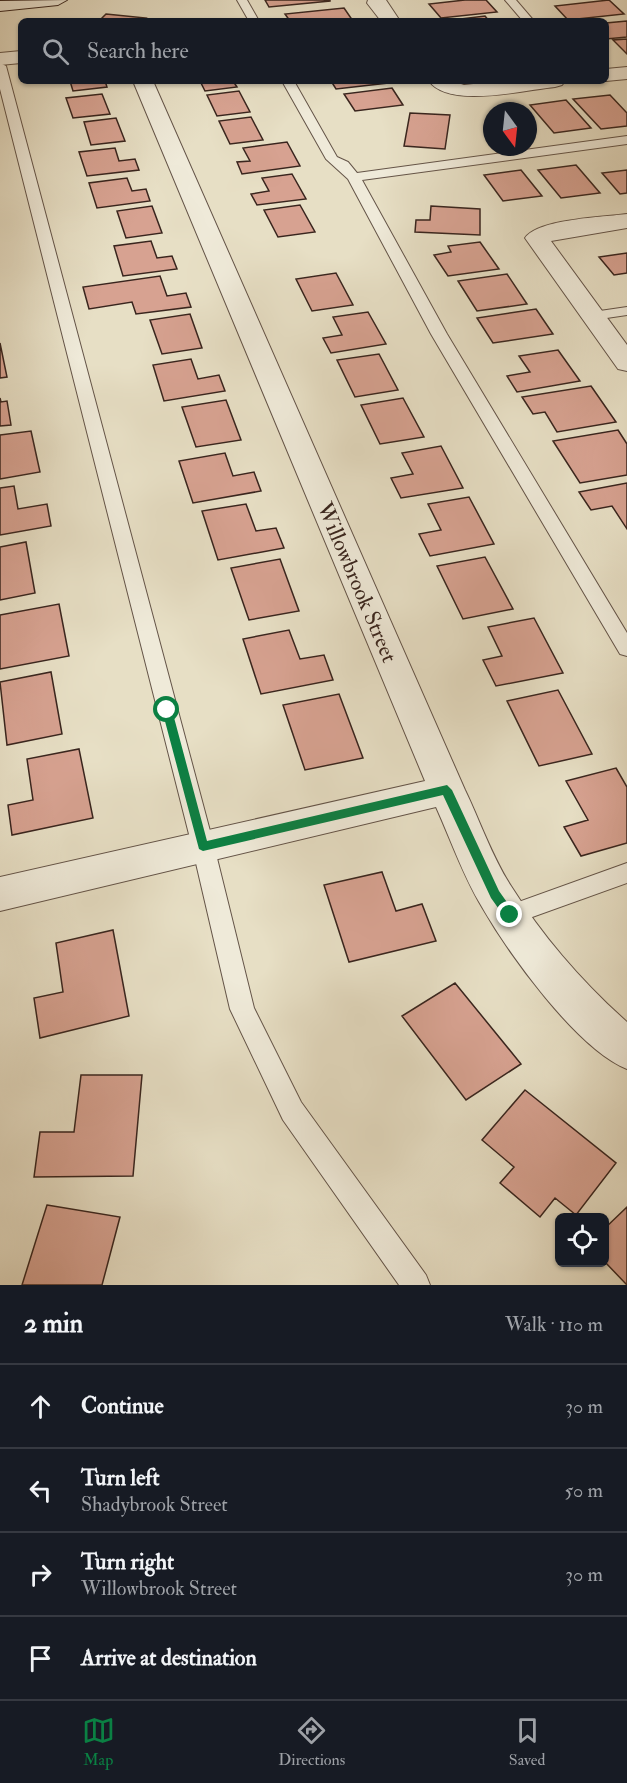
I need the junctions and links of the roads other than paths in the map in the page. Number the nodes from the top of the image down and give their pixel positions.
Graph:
1 (58, 0) edge
2 (242, 0) edge
3 (377, 0) edge
4 (510, 0) edge
5 (0, 6) edge
6 (252, 18) edge
7 (388, 18) edge
8 (526, 18) edge
9 (18, 57) edge
10 (0, 59) edge
11 (0, 66) edge
12 (627, 73) edge
13 (609, 75) edge
14 (144, 84) edge
15 (290, 84) edge
16 (443, 84) edge
17 (528, 84) edge
18 (627, 140) edge
19 (354, 177) junction
20 (627, 221) edge
21 (627, 311) edge
22 (593, 316) junction
23 (627, 363) edge
24 (627, 650) edge
25 (447, 790) junction
26 (203, 846) junction
27 (627, 873) edge
28 (0, 894) edge
29 (510, 915) junction
30 (627, 1049) edge
31 (416, 1285) edge

1 - 5 street
2 - 6 lane
3 - 7 street
4 - 8 lane
9 - 10 street
11 - 26 lane
12 - 13 street
14 - 25 street, Willowbrook Street
15 - 19 lane
16 - 17 street
18 - 19 lane
19 - 24 lane
20 - 22 street
21 - 22 lane
22 - 23 street
25 - 26 street
25 - 29 street, Willowbrook Street
26 - 28 street
26 - 31 lane
27 - 29 lane
29 - 30 street, Willowbrook Street

